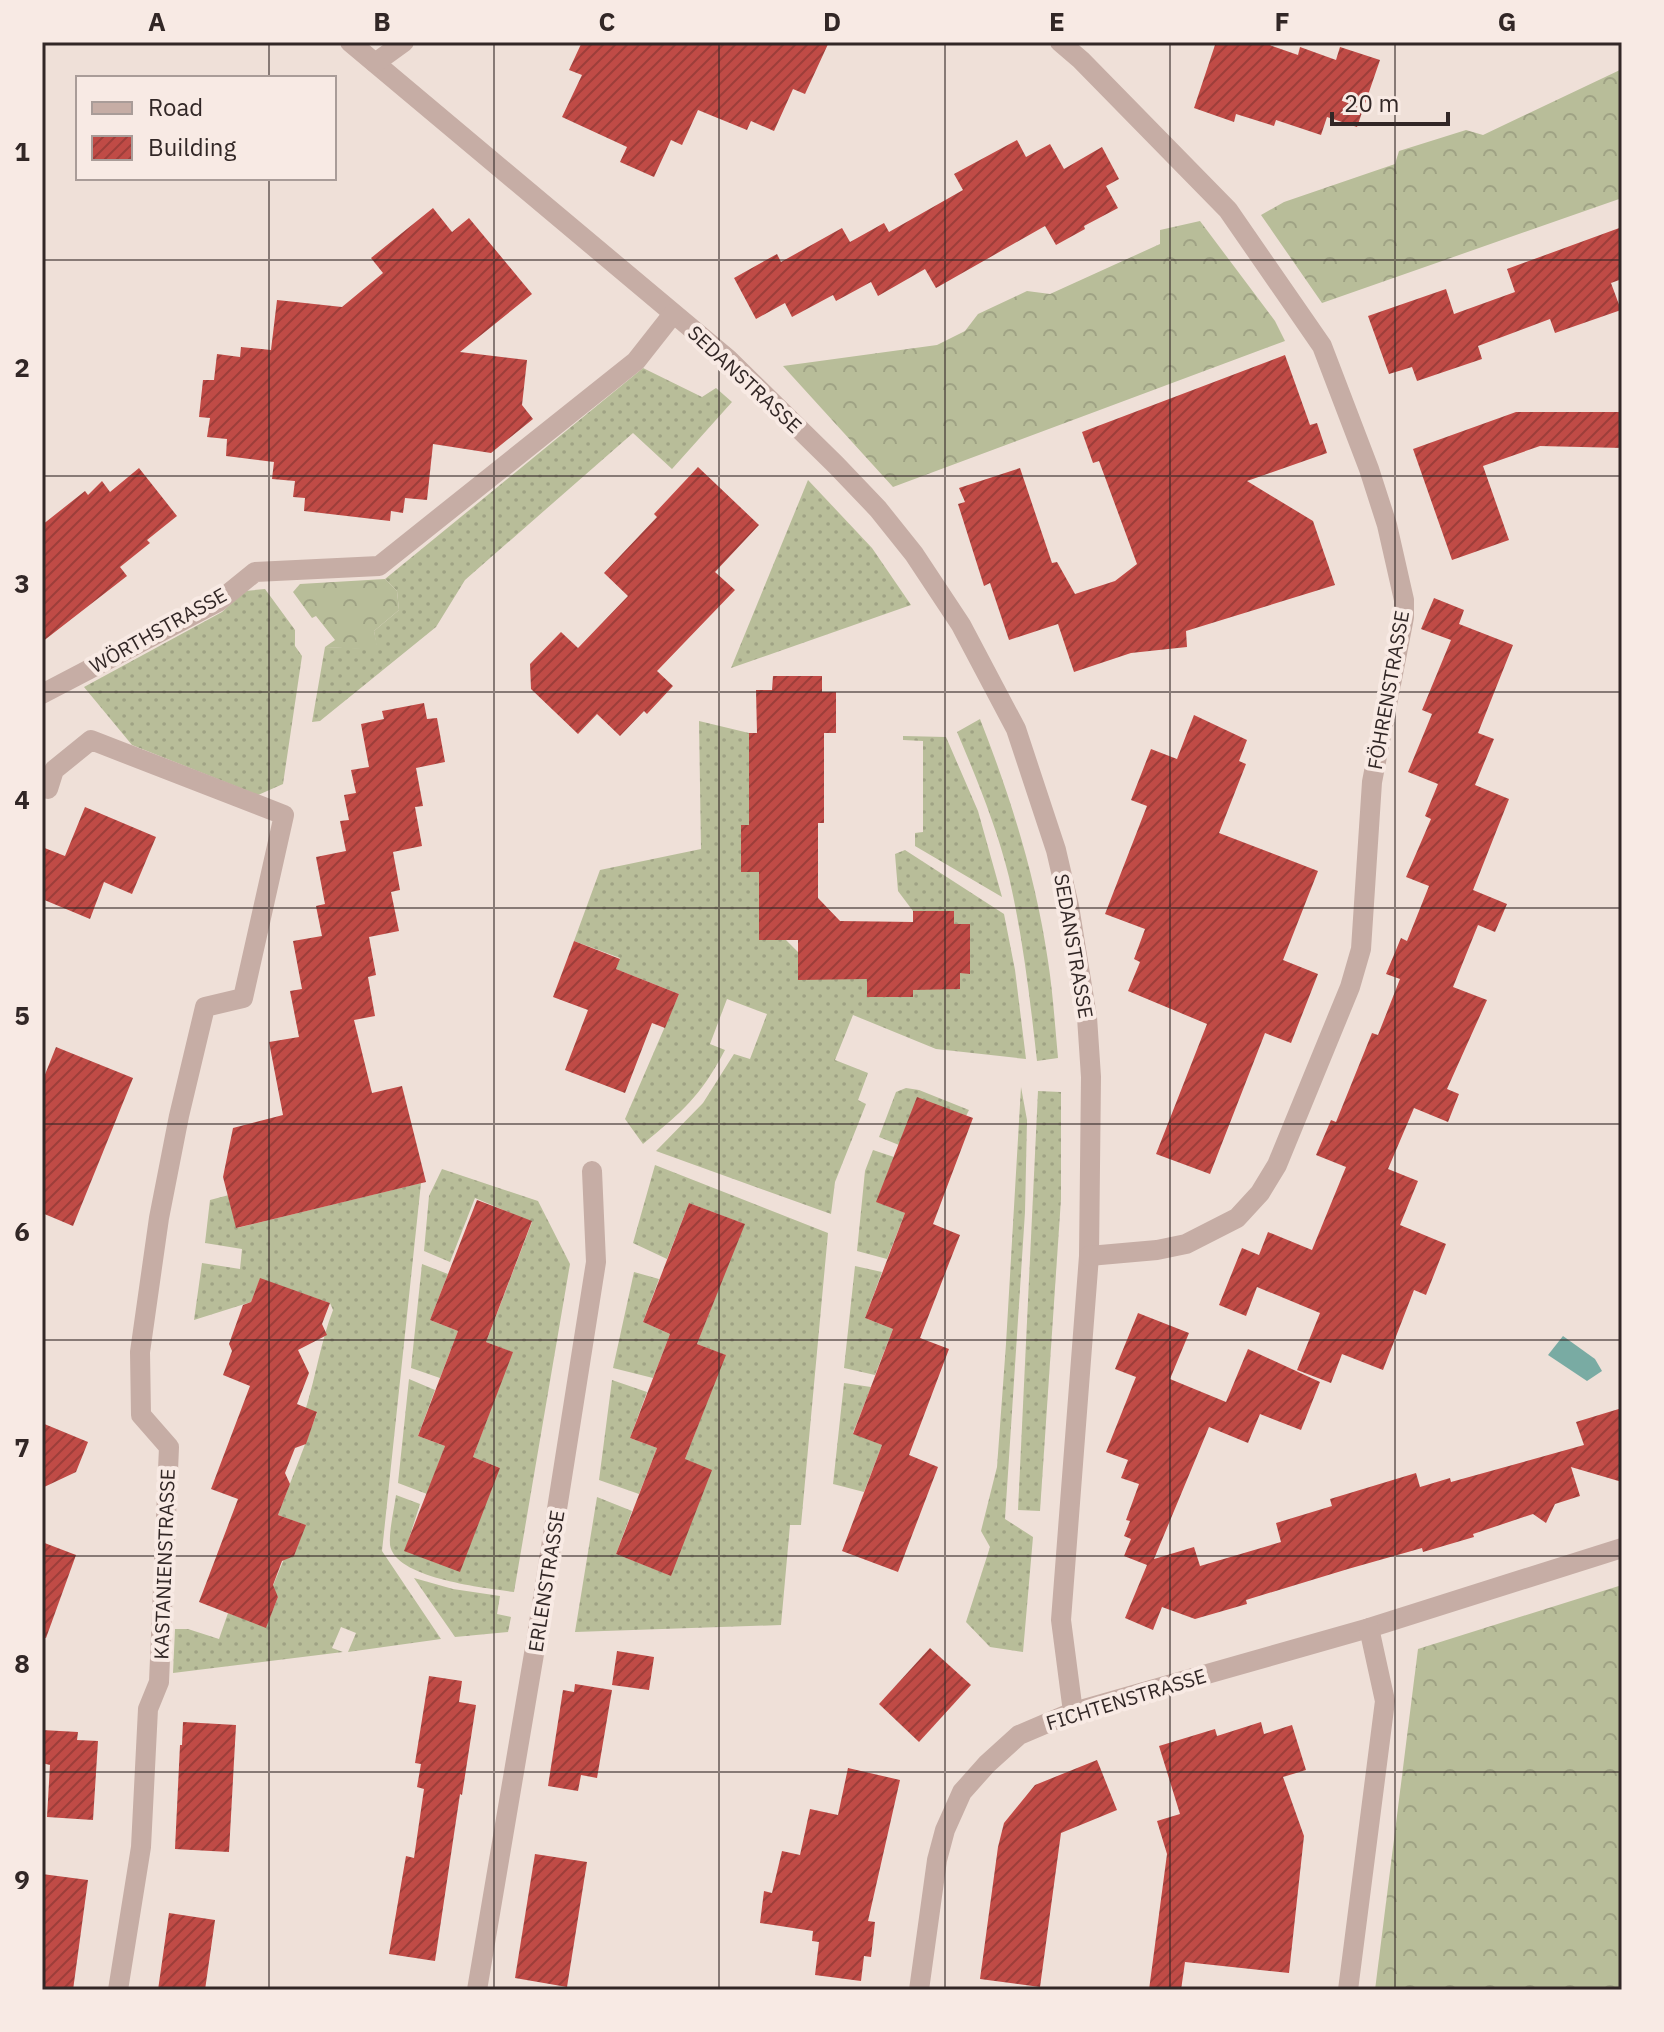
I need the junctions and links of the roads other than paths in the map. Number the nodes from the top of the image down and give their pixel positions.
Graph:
1 (350, 42) edge
2 (404, 42) edge
3 (1060, 42) edge
4 (375, 63) junction
5 (673, 314) junction
6 (274, 569) joint
7 (42, 694) edge
8 (48, 789) dead end
9 (592, 1171) dead end
10 (1089, 1256) junction
11 (1622, 1548) edge
12 (1369, 1628) junction
13 (1073, 1712) junction
14 (118, 1990) edge
15 (477, 1990) edge
16 (919, 1990) edge
17 (1348, 1990) edge

1 - 4 street, SEDANSTRASSE
2 - 4 street
3 - 10 street, FÖHRENSTRASSE
4 - 5 street, SEDANSTRASSE
5 - 6 street, SEDANSTRASSE
5 - 10 street, SEDANSTRASSE
6 - 7 street, WÖRTHSTRASSE
8 - 14 street, KASTANIENSTRASSE
9 - 15 street, ERLENSTRASSE
10 - 13 street, SEDANSTRASSE
11 - 12 street, FICHTENSTRASSE
12 - 13 street, FICHTENSTRASSE
12 - 17 street
13 - 16 street, FICHTENSTRASSE

